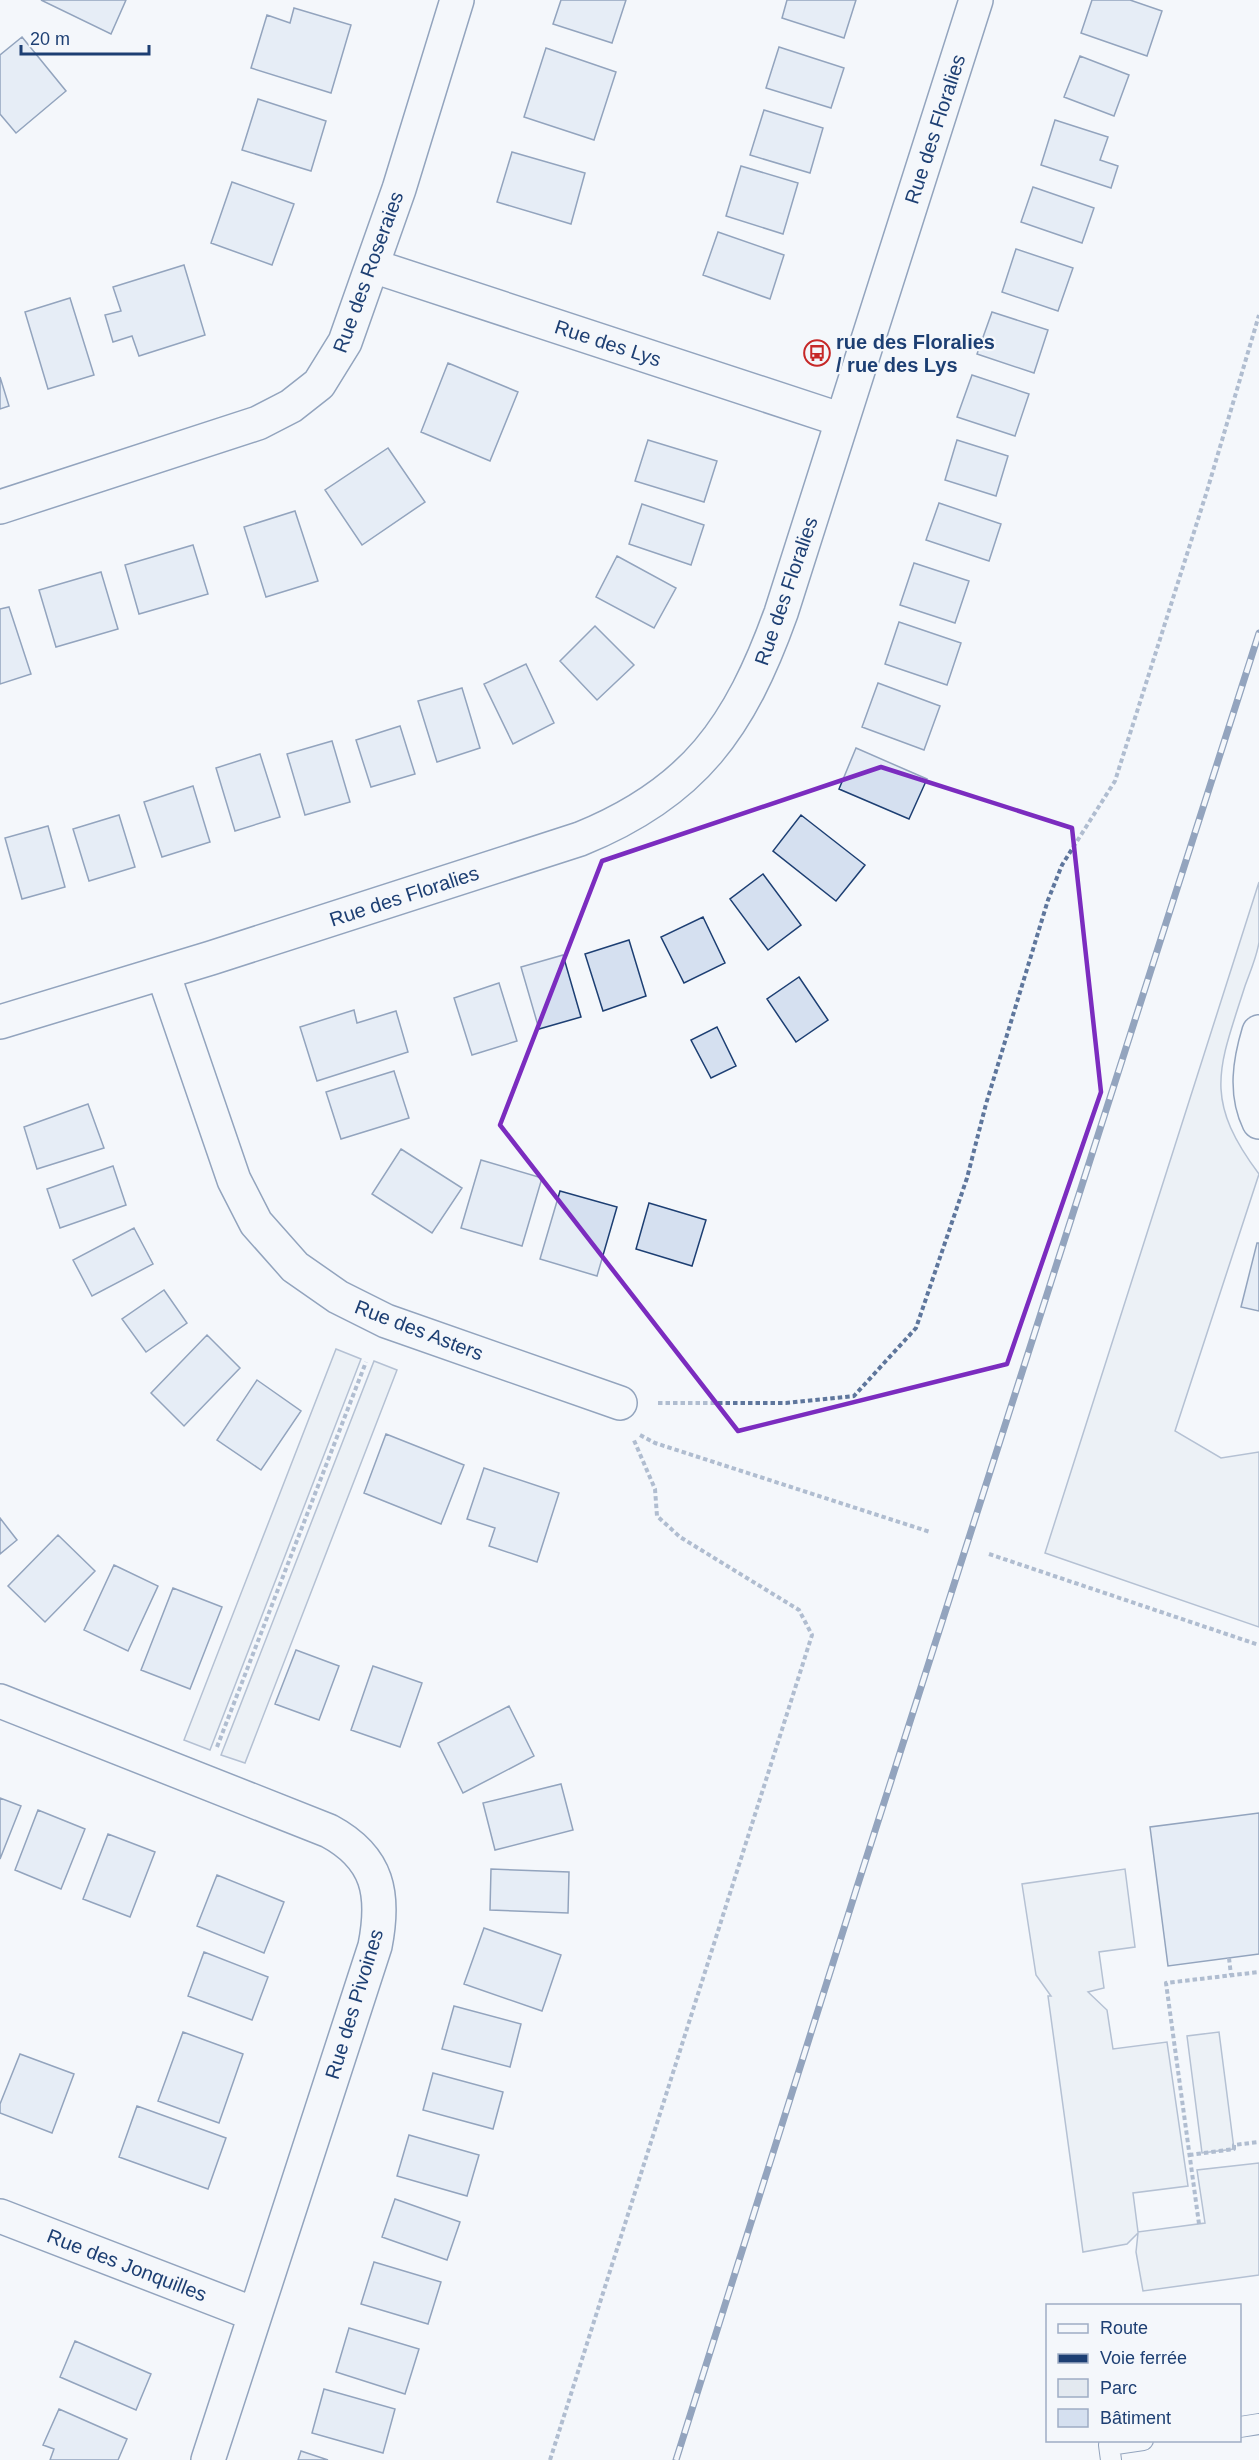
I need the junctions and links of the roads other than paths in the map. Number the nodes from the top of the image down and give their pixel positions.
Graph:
1 (457, 0) edge
2 (976, 0) edge
3 (373, 266) junction
4 (842, 420) junction
5 (0, 507) edge
6 (164, 973) junction
7 (0, 1022) edge
8 (1259, 1032) edge
9 (1259, 1122) edge
10 (624, 1416) road end
11 (0, 1701) edge
12 (0, 2216) edge
13 (254, 2314) junction
14 (1259, 2424) edge
15 (1241, 2427) edge
16 (1129, 2442) edge
17 (208, 2460) edge
18 (1111, 2460) edge

1 - 3 street, Rue des Roseraies
2 - 4 street, Rue des Floralies
3 - 4 street, Rue des Lys
3 - 5 street, Rue des Roseraies
4 - 6 street, Rue des Floralies
6 - 7 street, Rue des Floralies
6 - 10 street, Rue des Asters
8 - 9 street
11 - 13 street, Rue des Pivoines
12 - 13 street, Rue des Jonquilles
13 - 17 street, Rue des Pivoines
14 - 15 lane
16 - 18 lane

